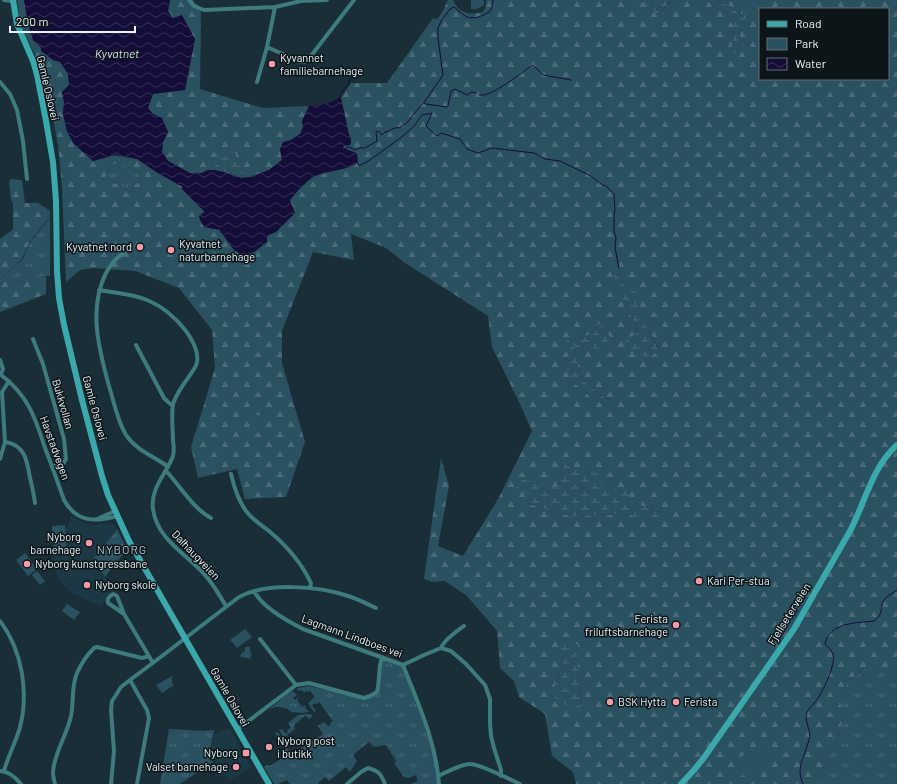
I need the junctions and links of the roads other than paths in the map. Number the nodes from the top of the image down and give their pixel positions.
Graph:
1 (4, 0) edge
2 (13, 0) edge
3 (189, 0) edge
4 (327, 0) edge
5 (354, 0) edge
6 (275, 7) junction
7 (267, 47) junction
8 (0, 82) edge
9 (257, 82) dead end
10 (27, 179) dead end
11 (124, 253) dead end
12 (99, 290) junction
13 (33, 339) dead end
14 (136, 345) dead end
15 (0, 360) edge
16 (0, 374) edge
17 (9, 381) junction
18 (173, 406) junction
19 (5, 442) junction
20 (897, 445) edge
21 (0, 459) edge
22 (167, 466) junction
23 (52, 467) junction
24 (165, 471) junction
25 (231, 474) dead end
26 (36, 503) dead end
27 (116, 514) junction
28 (211, 518) dead end
29 (310, 588) junction
30 (254, 591) junction
31 (226, 606) junction
32 (376, 608) dead end
33 (124, 614) junction
34 (0, 621) edge
35 (464, 626) dead end
36 (185, 638) junction
37 (260, 639) dead end
38 (441, 648) junction
39 (148, 656) junction
40 (382, 657) junction
41 (153, 663) junction
42 (403, 665) junction
43 (130, 680) junction
44 (296, 686) junction
45 (238, 729) junction
46 (2, 771) edge
47 (438, 776) junction
48 (501, 776) junction
49 (21, 784) edge
50 (55, 784) edge
51 (111, 784) edge
52 (136, 784) edge
53 (269, 784) edge
54 (347, 784) edge
55 (384, 784) edge
56 (439, 784) edge
57 (520, 784) edge
58 (681, 784) edge

1 - 2 street
2 - 27 street, Gamle Oslovei
3 - 6 street
4 - 6 street
5 - 7 street
6 - 7 street
7 - 9 street
8 - 10 street
11 - 12 street
12 - 18 street, Dalhaugveien
12 - 22 street
13 - 23 street, Bukkvollan
14 - 18 street
15 - 16 street, Havstadvegen
16 - 17 street, Havstadvegen
17 - 19 street
17 - 23 street, Havstadvegen
18 - 22 street, Dalhaugveien
19 - 21 street
19 - 26 street
20 - 58 street, Fjellseterveien
22 - 24 street, Dalhaugveien
23 - 27 street, Havstadvegen
24 - 28 street
24 - 31 street, Dalhaugveien
25 - 29 street
27 - 36 street, Gamle Oslovei
29 - 30 street
29 - 32 street
30 - 31 street
30 - 40 street, Lagmann Lindboes vei
31 - 36 street
33 - 33 street
33 - 39 street
34 - 46 street
35 - 38 street
36 - 41 street
36 - 45 street, Gamle Oslovei
37 - 44 street
38 - 42 street
38 - 48 street
39 - 41 street
39 - 50 street
40 - 42 street, Lagmann Lindboes vei
40 - 44 street
41 - 43 street
42 - 47 street, Lagmann Lindboes vei
43 - 51 street
43 - 52 street
44 - 45 street
45 - 53 street, Gamle Oslovei
46 - 49 street
47 - 48 street
47 - 56 street, Lagmann Lindboes vei
48 - 57 street
54 - 55 street

